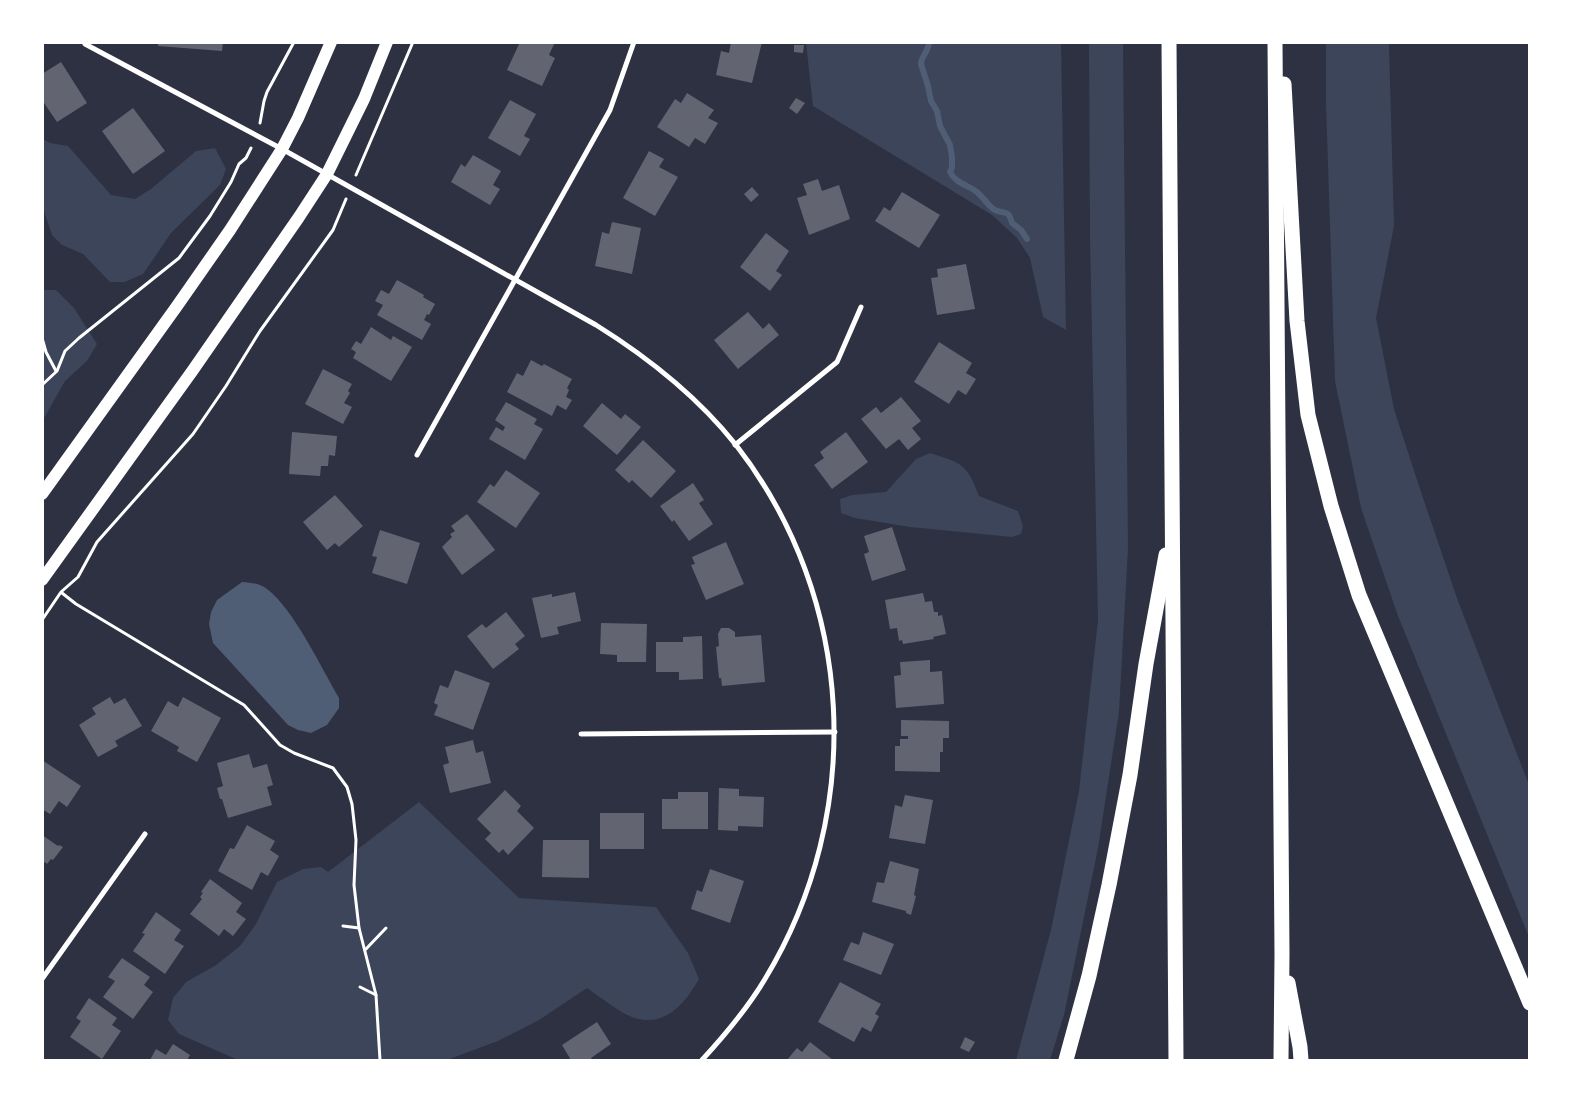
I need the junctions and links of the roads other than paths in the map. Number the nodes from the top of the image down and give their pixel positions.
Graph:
1 (331, 42) edge
2 (387, 42) edge
3 (634, 42) edge
4 (1169, 42) edge
5 (1275, 42) edge
6 (1282, 42) edge
7 (85, 44) edge
8 (282, 149) junction
9 (327, 174) junction
10 (516, 280) junction
11 (862, 307) dead end
12 (735, 445) junction
13 (417, 455) dead end
14 (42, 494) edge
15 (1172, 519) junction
16 (42, 580) edge
17 (835, 732) junction
18 (581, 734) dead end
19 (145, 834) dead end
20 (1282, 954) junction
21 (42, 978) edge
22 (1530, 1003) edge
23 (702, 1060) edge
24 (1066, 1060) edge
25 (1176, 1060) edge
26 (1280, 1060) edge
27 (1301, 1060) edge

1 - 8 main road
2 - 9 main road
3 - 10 street
4 - 15 highway
5 - 20 highway
6 - 22 highway
7 - 8 street
8 - 9 street
8 - 14 main road
9 - 10 street
9 - 16 main road
10 - 12 street
10 - 13 street
11 - 12 street
12 - 17 street
15 - 24 highway
15 - 25 highway
17 - 18 street
17 - 23 street
19 - 21 street
20 - 26 highway
20 - 27 highway

